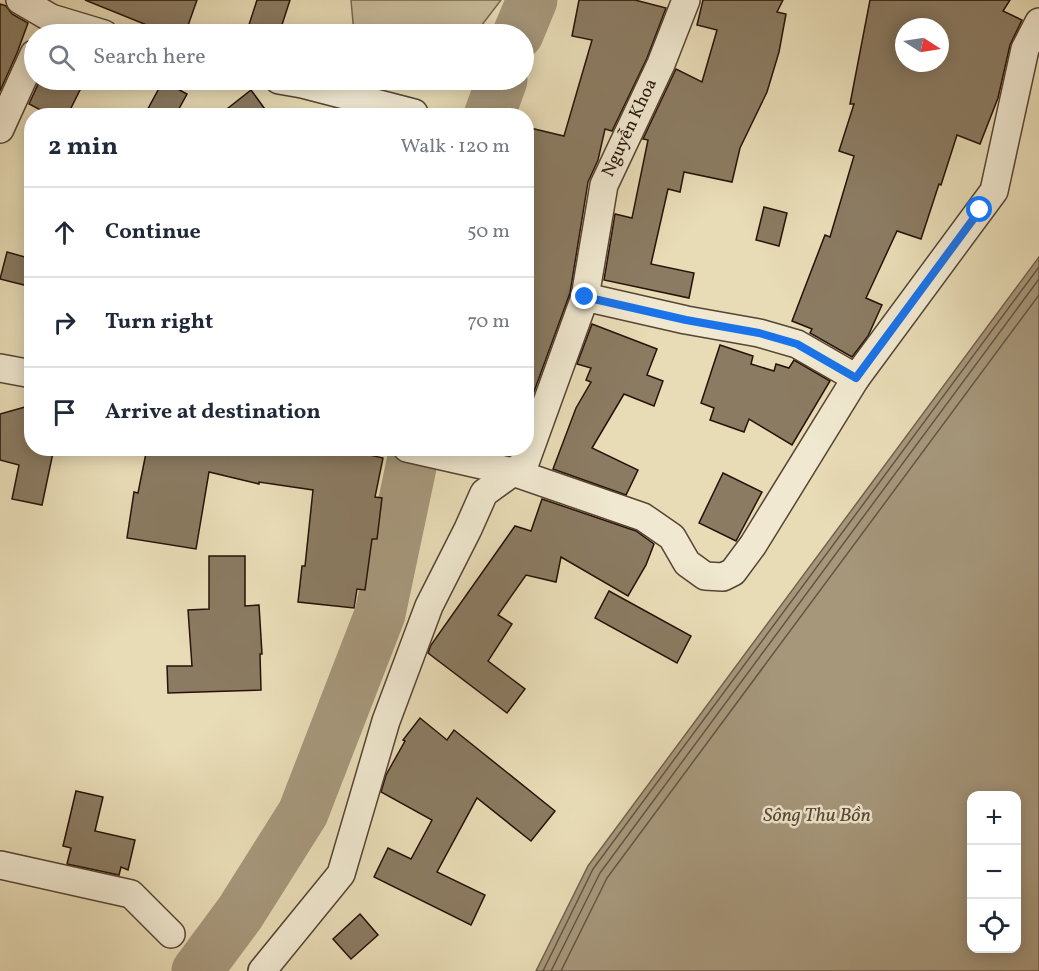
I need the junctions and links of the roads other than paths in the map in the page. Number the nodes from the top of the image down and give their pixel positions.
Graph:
1 (20, 0) edge
2 (686, 0) edge
3 (52, 18) edge
4 (1039, 22) edge
5 (72, 24) edge
6 (24, 76) edge
7 (320, 90) edge
8 (394, 108) edge
9 (0, 129) edge
10 (585, 297) junction
11 (0, 368) edge
12 (24, 372) edge
13 (856, 378) junction
14 (534, 442) edge
15 (445, 456) edge
16 (528, 456) edge
17 (513, 472) junction
18 (0, 865) edge
19 (171, 934) dead end
20 (262, 971) edge

1 - 3 street
2 - 10 street, Nguyễn Khoa
3 - 5 street
4 - 13 street
6 - 9 street
7 - 8 street
10 - 13 street
10 - 14 street, Nguyễn Khoa
11 - 12 street
13 - 17 street
15 - 17 street
16 - 17 street, Nguyễn Khoa
17 - 20 street, Nguyễn Khoa
18 - 19 street

